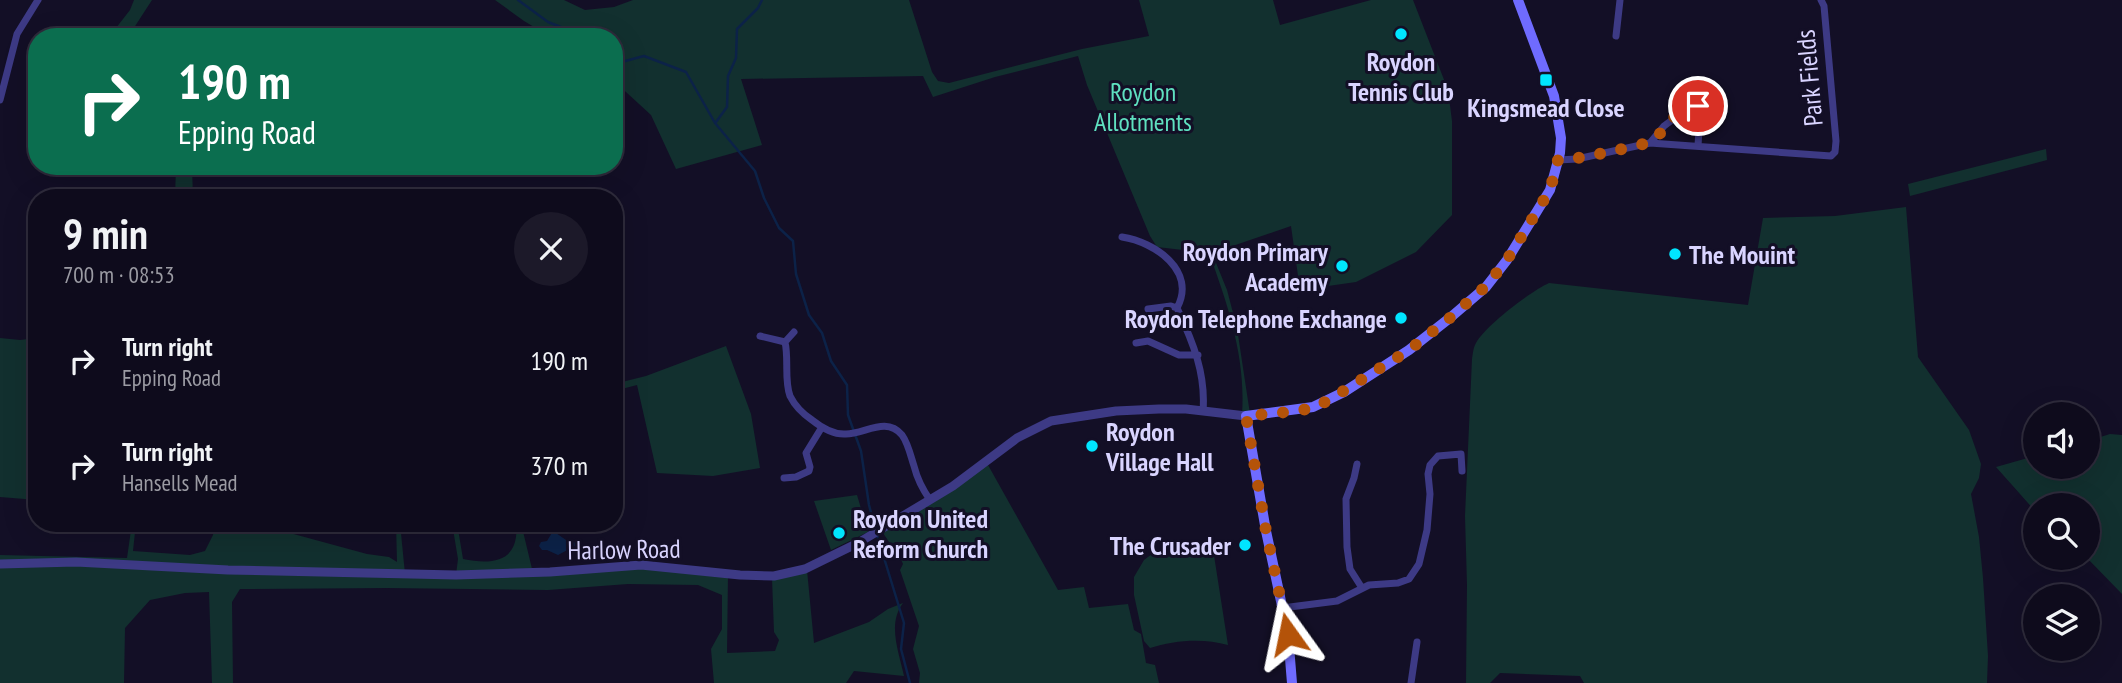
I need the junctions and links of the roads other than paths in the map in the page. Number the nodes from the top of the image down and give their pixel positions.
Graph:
1 (38, 0) edge
2 (1518, 0) edge
3 (1620, 0) edge
4 (1821, 0) edge
5 (1616, 36) dead end
6 (0, 100) edge
7 (1650, 143) junction
8 (1698, 146) junction
9 (1558, 160) junction
10 (1122, 237) dead end
11 (1177, 308) junction
12 (1148, 309) dead end
13 (794, 332) dead end
14 (760, 336) dead end
15 (785, 342) junction
16 (1136, 343) dead end
17 (1198, 355) junction
18 (1203, 411) junction
19 (1246, 416) junction
20 (822, 427) junction
21 (1357, 464) dead end
22 (1462, 471) dead end
23 (784, 478) dead end
24 (930, 500) junction
25 (0, 564) edge
26 (1363, 588) junction
27 (1282, 608) junction
28 (1417, 642) dead end
29 (1292, 683) edge
30 (1411, 683) edge

1 - 6 street
2 - 9 main road
3 - 5 street
4 - 8 street, Park Fields
7 - 8 street
7 - 8 street
7 - 9 street
9 - 19 main road
10 - 11 street
11 - 12 street
11 - 17 street
13 - 15 street
14 - 15 street
15 - 20 street
16 - 17 street
17 - 18 street
18 - 19 street, Harlow Road
18 - 24 street, Harlow Road
19 - 27 main road
20 - 23 street
20 - 24 street
21 - 26 street
22 - 26 street
24 - 25 street, Harlow Road
26 - 27 street
27 - 29 main road
28 - 30 street

